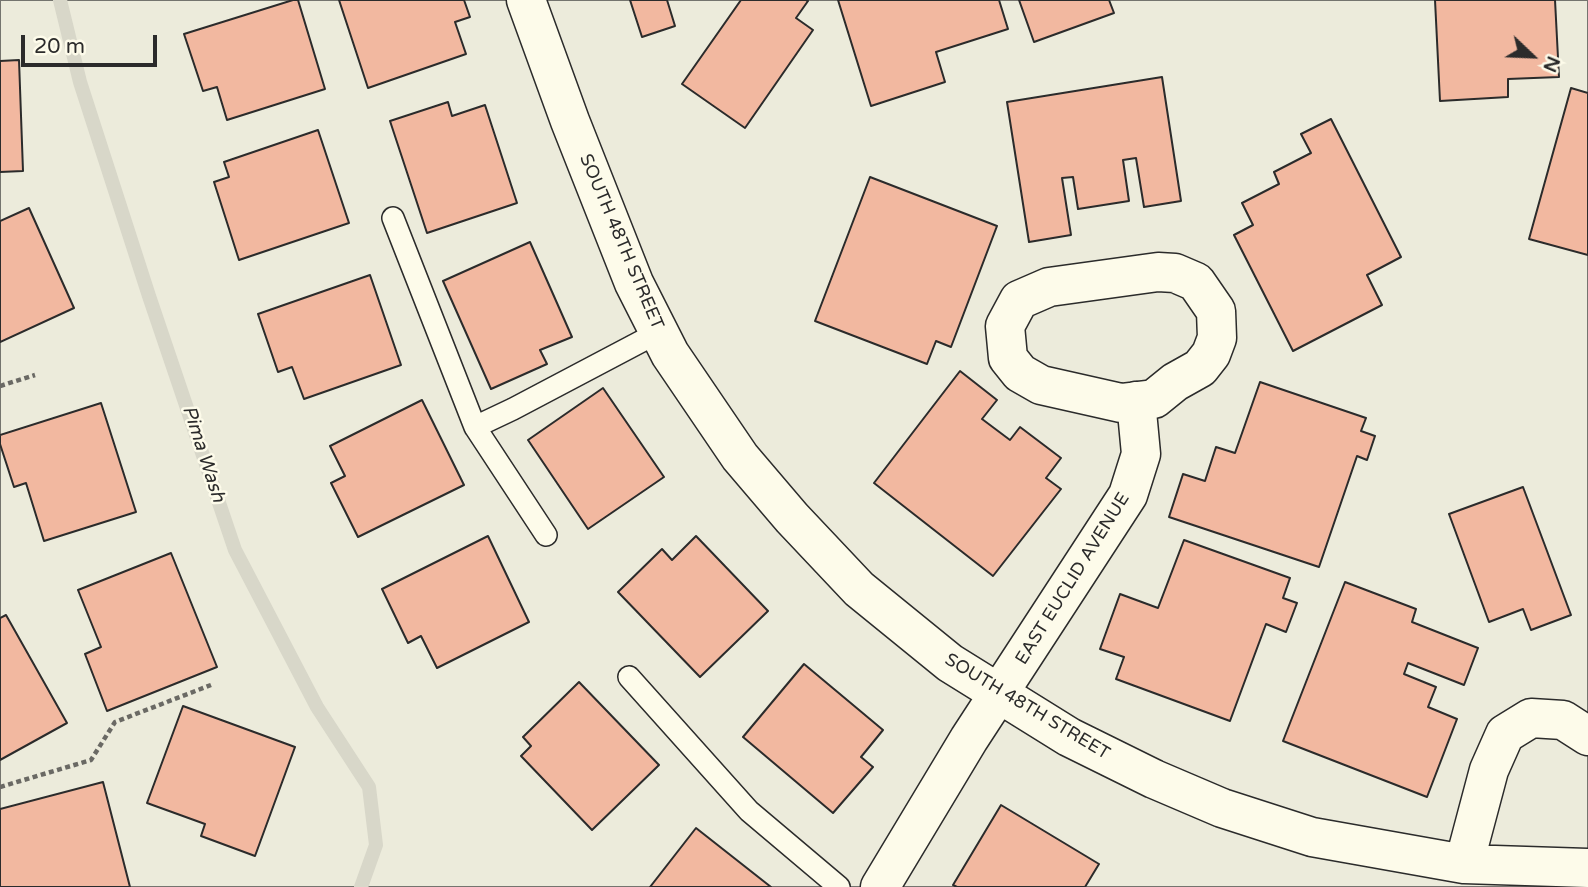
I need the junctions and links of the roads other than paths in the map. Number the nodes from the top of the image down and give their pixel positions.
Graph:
1 (526, 0) edge
2 (393, 218) dead end
3 (659, 332) junction
4 (1136, 401) junction
5 (475, 427) junction
6 (546, 535) dead end
7 (629, 677) dead end
8 (1000, 692) junction
9 (1588, 736) edge
10 (1588, 867) edge
11 (1472, 872) edge
12 (839, 887) edge
13 (880, 887) edge

1 - 3 street, SOUTH 48TH STREET
2 - 5 lane
3 - 5 lane
3 - 8 street, SOUTH 48TH STREET
4 - 4 street
4 - 8 street, EAST EUCLID AVENUE
5 - 6 lane
7 - 12 lane
8 - 11 street, SOUTH 48TH STREET
8 - 13 street, EAST EUCLID AVENUE
9 - 11 street
10 - 11 street, SOUTH 48TH STREET

